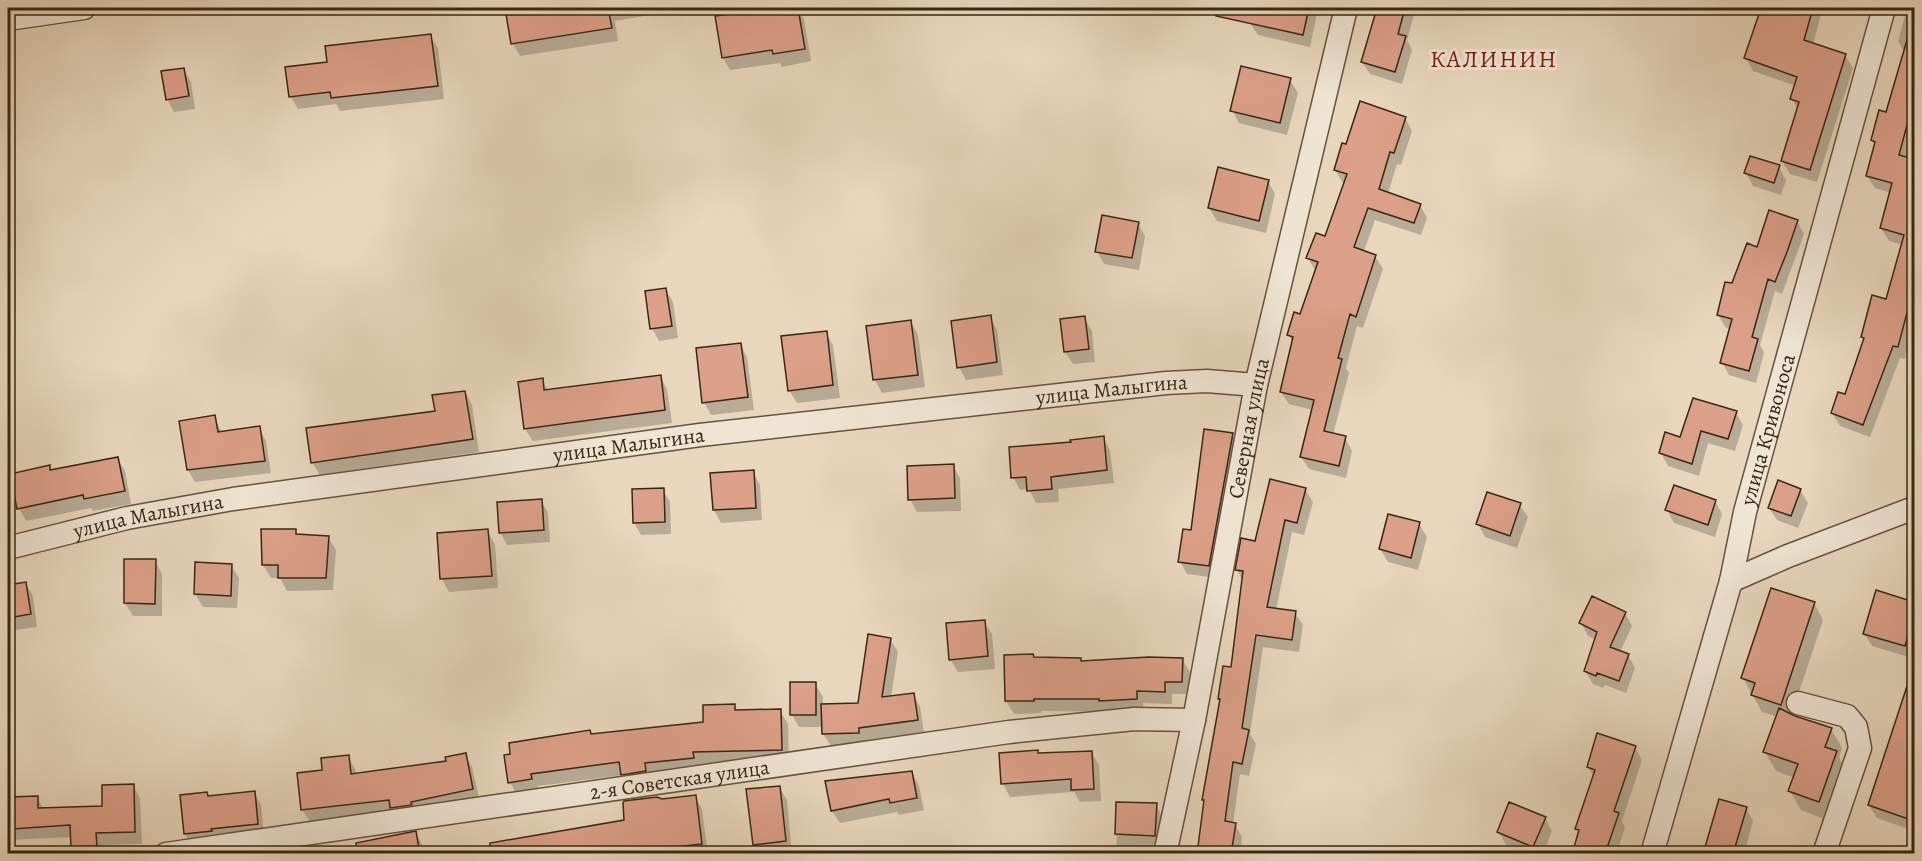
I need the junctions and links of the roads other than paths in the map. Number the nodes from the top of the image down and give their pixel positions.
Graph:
1 (84, 8) edge
2 (1346, 8) edge
3 (1884, 8) edge
4 (8, 19) edge
5 (1256, 385) junction
6 (1914, 508) edge
7 (8, 548) edge
8 (1731, 581) junction
9 (1798, 703) dead end
10 (1194, 720) junction
11 (166, 854) edge
12 (1166, 854) edge
13 (1652, 854) edge
14 (1824, 854) edge

1 - 4 street
2 - 5 street, Северная улица
3 - 8 street, улица Кривоноса
5 - 7 street, улица Малыгина
5 - 10 street, Северная улица
6 - 8 street
8 - 13 street, улица Кривоноса
9 - 14 street
10 - 11 street, 2-я Советская улица
10 - 12 street, Северная улица

